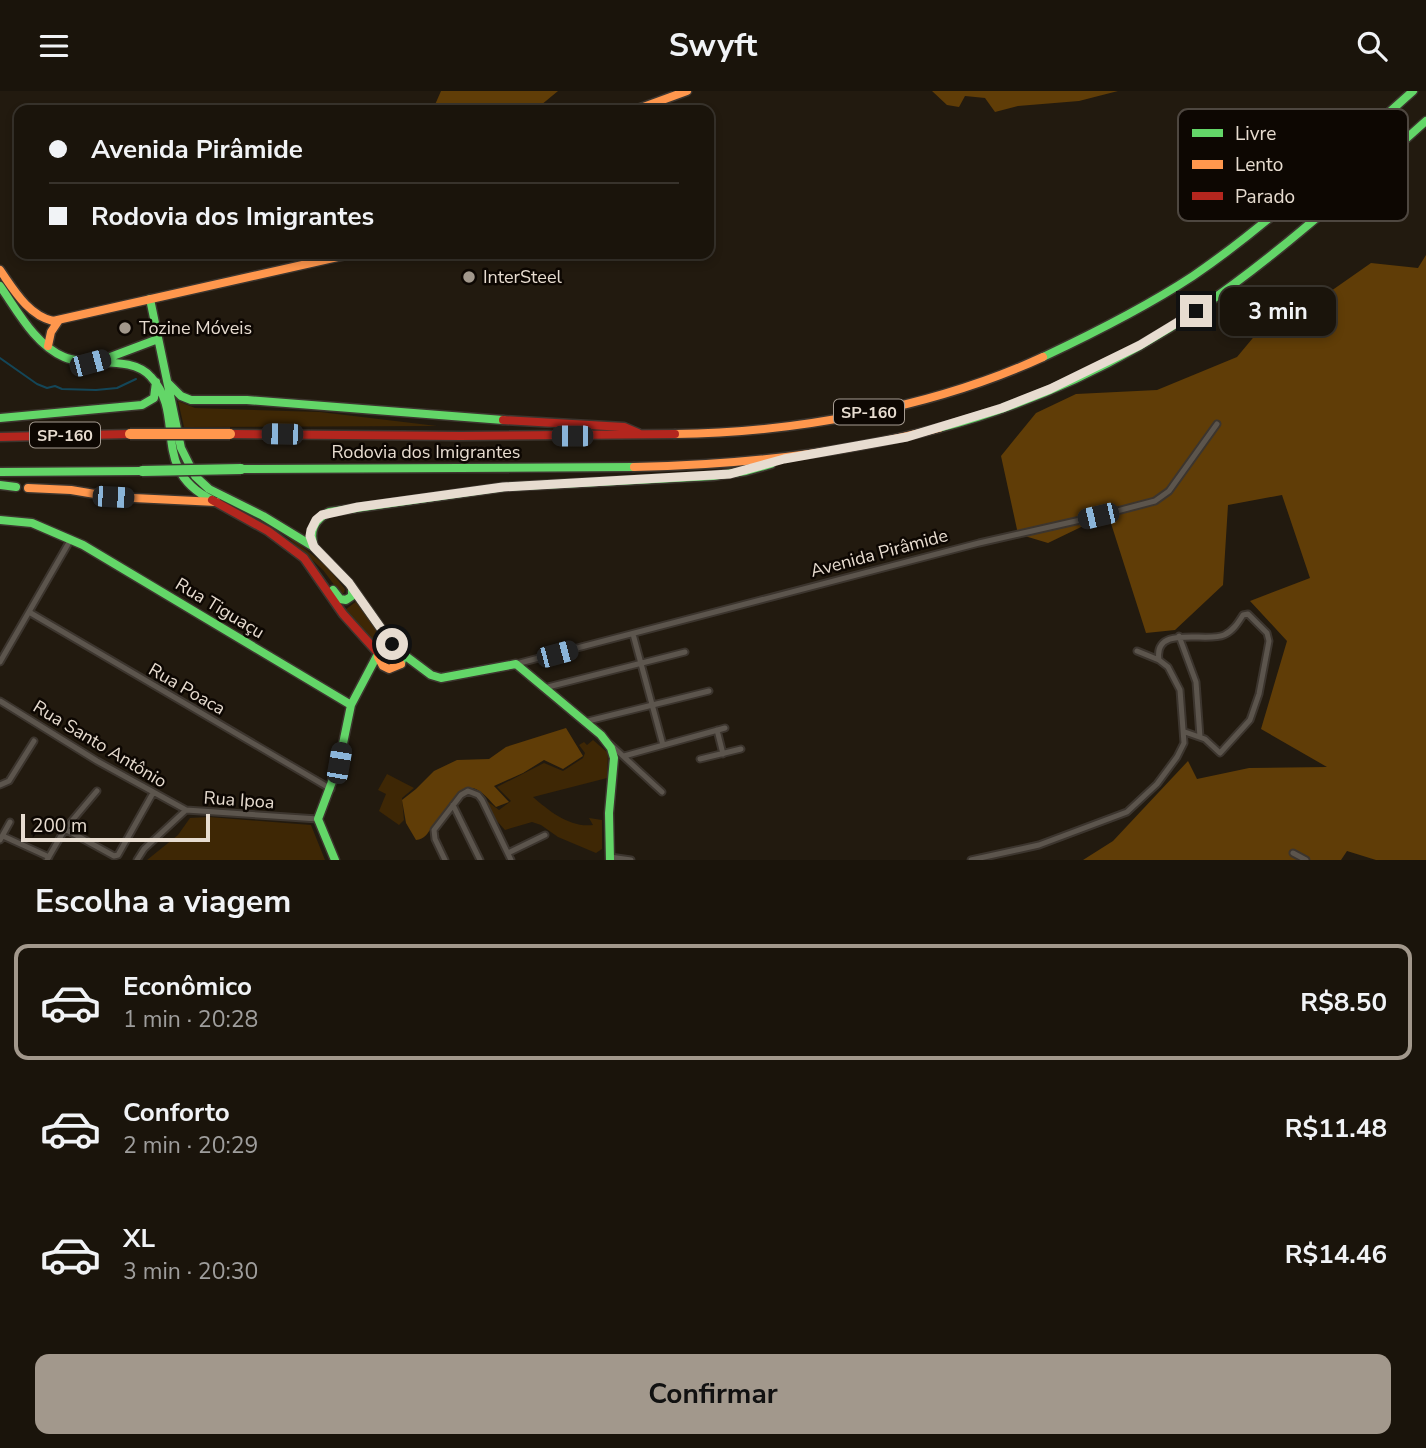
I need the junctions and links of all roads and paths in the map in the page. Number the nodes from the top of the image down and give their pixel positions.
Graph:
1 (687, 91) edge
2 (1413, 91) edge
3 (649, 105) edge
4 (1393, 109) edge
5 (1426, 121) edge
6 (1408, 137) edge
7 (1265, 221) edge
8 (1310, 221) edge
9 (329, 259) edge
10 (0, 270) edge
11 (0, 286) edge
12 (150, 299) junction
13 (59, 320) junction
14 (158, 339) junction
15 (48, 346) junction
16 (90, 363) junction
17 (156, 382) junction
18 (168, 383) junction
19 (0, 418) edge
20 (1217, 424) dead end
21 (642, 435) junction
22 (0, 437) edge
23 (784, 459) junction
24 (0, 472) edge
25 (0, 485) edge
26 (16, 487) dead end
27 (28, 488) dead end
28 (216, 502) junction
29 (0, 520) edge
30 (71, 539) junction
31 (314, 547) junction
32 (316, 570) junction
33 (349, 583) junction
34 (29, 612) junction
35 (633, 634) junction
36 (1179, 636) junction
37 (392, 644) junction
38 (685, 652) dead end
39 (1137, 652) dead end
40 (380, 659) junction
41 (402, 659) junction
42 (1159, 660) junction
43 (0, 662) edge
44 (516, 664) junction
45 (641, 664) junction
46 (544, 688) junction
47 (709, 691) dead end
48 (0, 701) edge
49 (652, 704) junction
50 (351, 705) junction
51 (584, 722) junction
52 (725, 729) dead end
53 (717, 730) junction
54 (1185, 732) junction
55 (1200, 737) junction
56 (606, 740) junction
57 (34, 741) dead end
58 (663, 745) junction
59 (741, 749) dead end
60 (723, 754) junction
61 (624, 756) junction
62 (700, 759) dead end
63 (633, 765) junction
64 (614, 768) junction
65 (0, 785) edge
66 (331, 789) junction
67 (97, 791) dead end
68 (662, 792) dead end
69 (153, 793) junction
70 (453, 805) junction
71 (186, 810) junction
72 (318, 819) junction
73 (10, 823) dead end
74 (65, 829) junction
75 (545, 835) dead end
76 (1, 838) edge
77 (508, 853) junction
78 (1293, 853) dead end
79 (610, 858) edge
80 (48, 859) edge
81 (137, 860) edge
82 (335, 860) edge
83 (445, 860) edge
84 (480, 860) edge
85 (511, 860) edge
86 (631, 860) edge
87 (971, 860) edge
88 (1306, 860) edge

1 - 3 main road
2 - 4 main road, Rodovia dos Imigrantes / SP-160
5 - 6 main road, Rodovia dos Imigrantes / SP-160
7 - 21 main road, Rodovia dos Imigrantes / SP-160
8 - 23 main road, Rodovia dos Imigrantes / SP-160
9 - 12 main road
10 - 13 main road
11 - 15 main road
12 - 13 main road
12 - 14 main road
13 - 15 main road
14 - 16 main road
14 - 18 main road
15 - 16 main road
16 - 17 main road
17 - 19 main road
17 - 28 main road
18 - 21 main road
18 - 31 main road
20 - 35 street, Avenida Pirâmide
21 - 22 main road, Rodovia dos Imigrantes / SP-160, bridge
23 - 24 main road, Rodovia dos Imigrantes / SP-160, bridge
23 - 31 main road
25 - 26 main road
27 - 28 main road
28 - 32 main road
29 - 30 main road, Rua Tiguaçu
30 - 34 street
30 - 50 main road, Rua Tiguaçu
31 - 33 main road
32 - 33 main road
32 - 40 main road
33 - 37 main road
34 - 43 street
34 - 66 street, Rua Poaca
35 - 44 street, Avenida Pirâmide
35 - 45 street
36 - 42 street
36 - 55 street
36 - 55 street
37 - 40 main road
37 - 41 main road
38 - 45 street
39 - 42 street
40 - 41 main road
40 - 50 main road
41 - 44 main road
42 - 54 street
44 - 46 main road
45 - 46 street
45 - 49 street
46 - 51 main road
47 - 49 street
48 - 69 street, Rua Santo Antônio
49 - 51 street
49 - 58 street
50 - 66 main road
51 - 56 main road
52 - 53 street
53 - 58 street
53 - 60 street
54 - 55 street
54 - 87 street
56 - 61 street
56 - 64 main road
57 - 65 street
58 - 61 street
59 - 60 street
60 - 62 street
61 - 63 street
63 - 64 street
63 - 68 street
64 - 79 main road
66 - 72 main road
67 - 74 street
69 - 71 street, Rua Santo Antônio
69 - 74 street
70 - 77 street
70 - 83 street
70 - 84 street
71 - 72 street, Rua Ipoa
71 - 81 street, Rua Ipoa
72 - 82 main road
73 - 76 street
74 - 80 street
75 - 77 street
76 - 80 street
77 - 85 street
78 - 88 street
79 - 86 street

